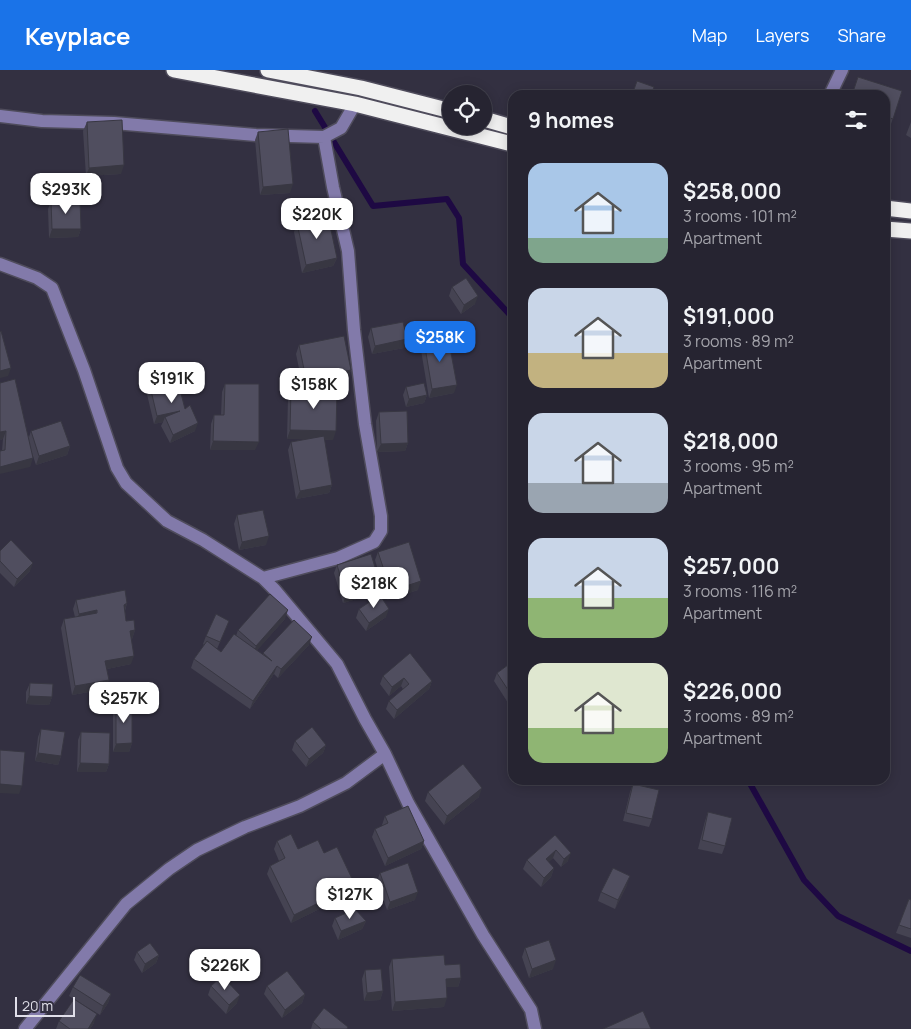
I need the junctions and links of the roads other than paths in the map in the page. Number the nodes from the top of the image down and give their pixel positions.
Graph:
1 (174, 70) edge
2 (268, 70) edge
3 (842, 70) edge
4 (832, 90) edge
5 (355, 104) junction
6 (442, 109) edge
7 (0, 116) edge
8 (492, 121) edge
9 (508, 126) edge
10 (324, 137) junction
11 (508, 143) edge
12 (890, 209) edge
13 (911, 211) edge
14 (890, 229) edge
15 (911, 231) edge
16 (0, 264) edge
17 (263, 578) junction
18 (385, 754) junction
19 (25, 1029) edge
20 (536, 1029) edge

1 - 5 highway
2 - 6 highway
3 - 4 street
5 - 10 street
5 - 11 highway
7 - 10 street
8 - 9 highway
10 - 17 street
12 - 13 highway
14 - 15 highway
16 - 17 street
17 - 18 street
18 - 19 street
18 - 20 street

